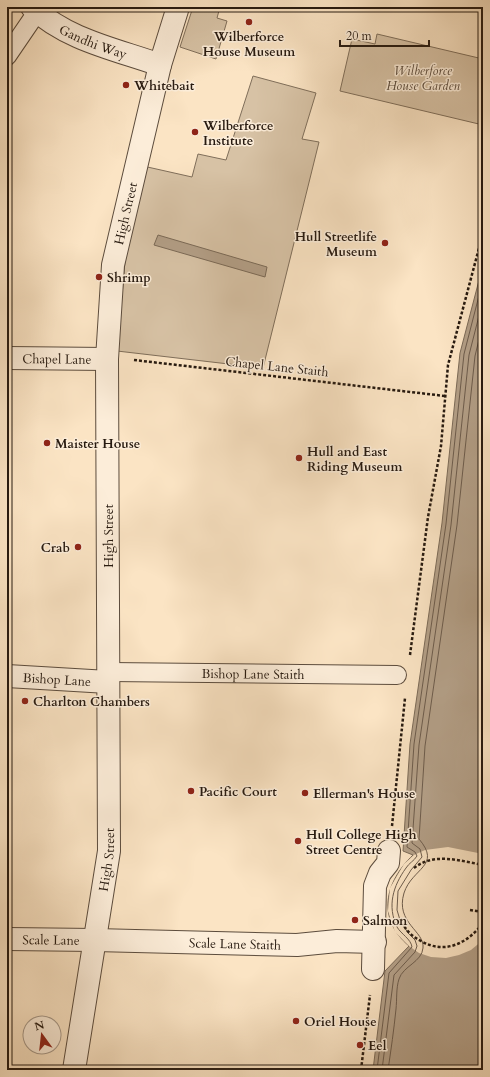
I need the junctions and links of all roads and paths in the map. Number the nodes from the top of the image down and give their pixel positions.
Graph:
1 (178, 7) edge
2 (203, 7) edge
3 (35, 10) edge
4 (219, 11) dead end
5 (7, 56) edge
6 (160, 65) junction
7 (483, 233) edge
8 (7, 358) edge
9 (107, 359) junction
10 (445, 396) junction
11 (410, 662) dead end
12 (7, 676) edge
13 (397, 676) dead end
14 (108, 677) junction
15 (406, 693) dead end
16 (389, 851) joint
17 (483, 865) edge
18 (412, 870) dead end
19 (470, 910) dead end
20 (483, 912) edge
21 (400, 916) dead end
22 (483, 922) edge
23 (7, 939) edge
24 (95, 940) junction
25 (375, 942) junction
26 (374, 968) joint
27 (74, 1070) edge
28 (361, 1070) edge

1 - 6 street, High Street
2 - 4 path
3 - 5 lane
3 - 6 street, Gandhi Way
6 - 9 street, High Street
7 - 10 path
8 - 9 street, Chapel Lane
9 - 10 path, Chapel Lane Staith
9 - 14 street, High Street
10 - 11 path
12 - 14 street, Bishop Lane
13 - 14 lane, Bishop Lane Staith
14 - 24 street, High Street
15 - 16 path
16 - 25 street
17 - 18 path
19 - 20 path
21 - 22 path
23 - 24 street, Scale Lane
24 - 25 street, Scale Lane Staith
24 - 27 street, High Street
25 - 26 street
26 - 28 path

